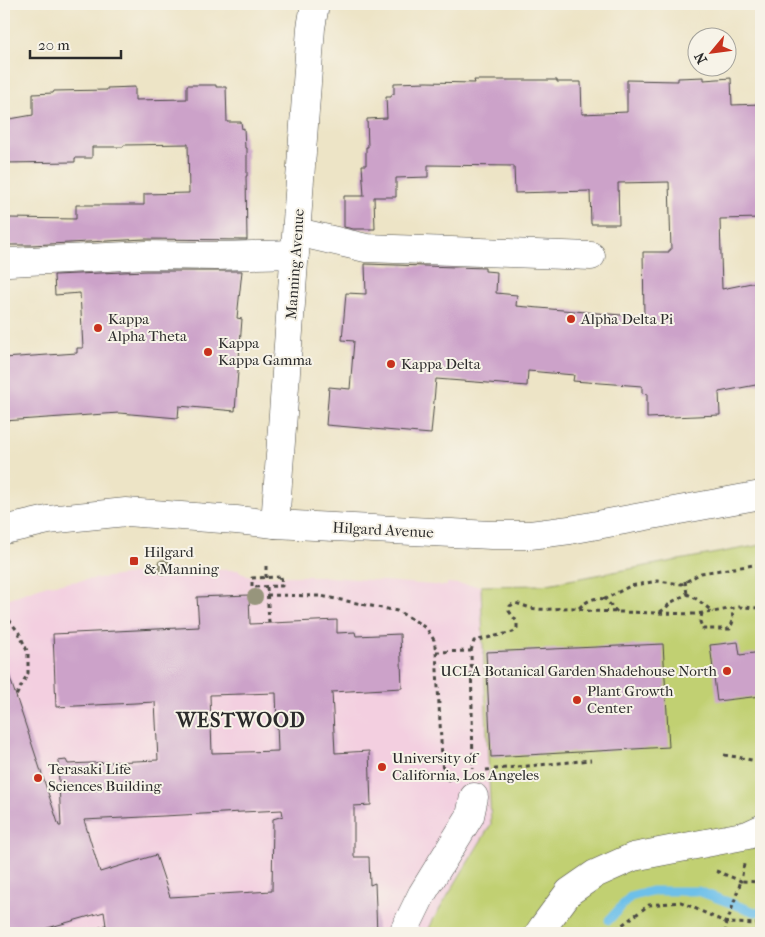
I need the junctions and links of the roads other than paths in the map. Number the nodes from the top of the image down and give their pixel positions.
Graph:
1 (315, 4) edge
2 (296, 243) junction
3 (591, 256) dead end
4 (9, 262) dead end
5 (761, 495) edge
6 (276, 524) junction
7 (4, 530) edge
8 (473, 784) road end
9 (761, 829) edge
10 (404, 933) edge
11 (539, 933) edge

1 - 2 street, Manning Avenue
2 - 3 street
2 - 4 street
2 - 6 street, Manning Avenue
5 - 6 street, Hilgard Avenue
6 - 7 street, Hilgard Avenue
8 - 10 street
9 - 11 street

